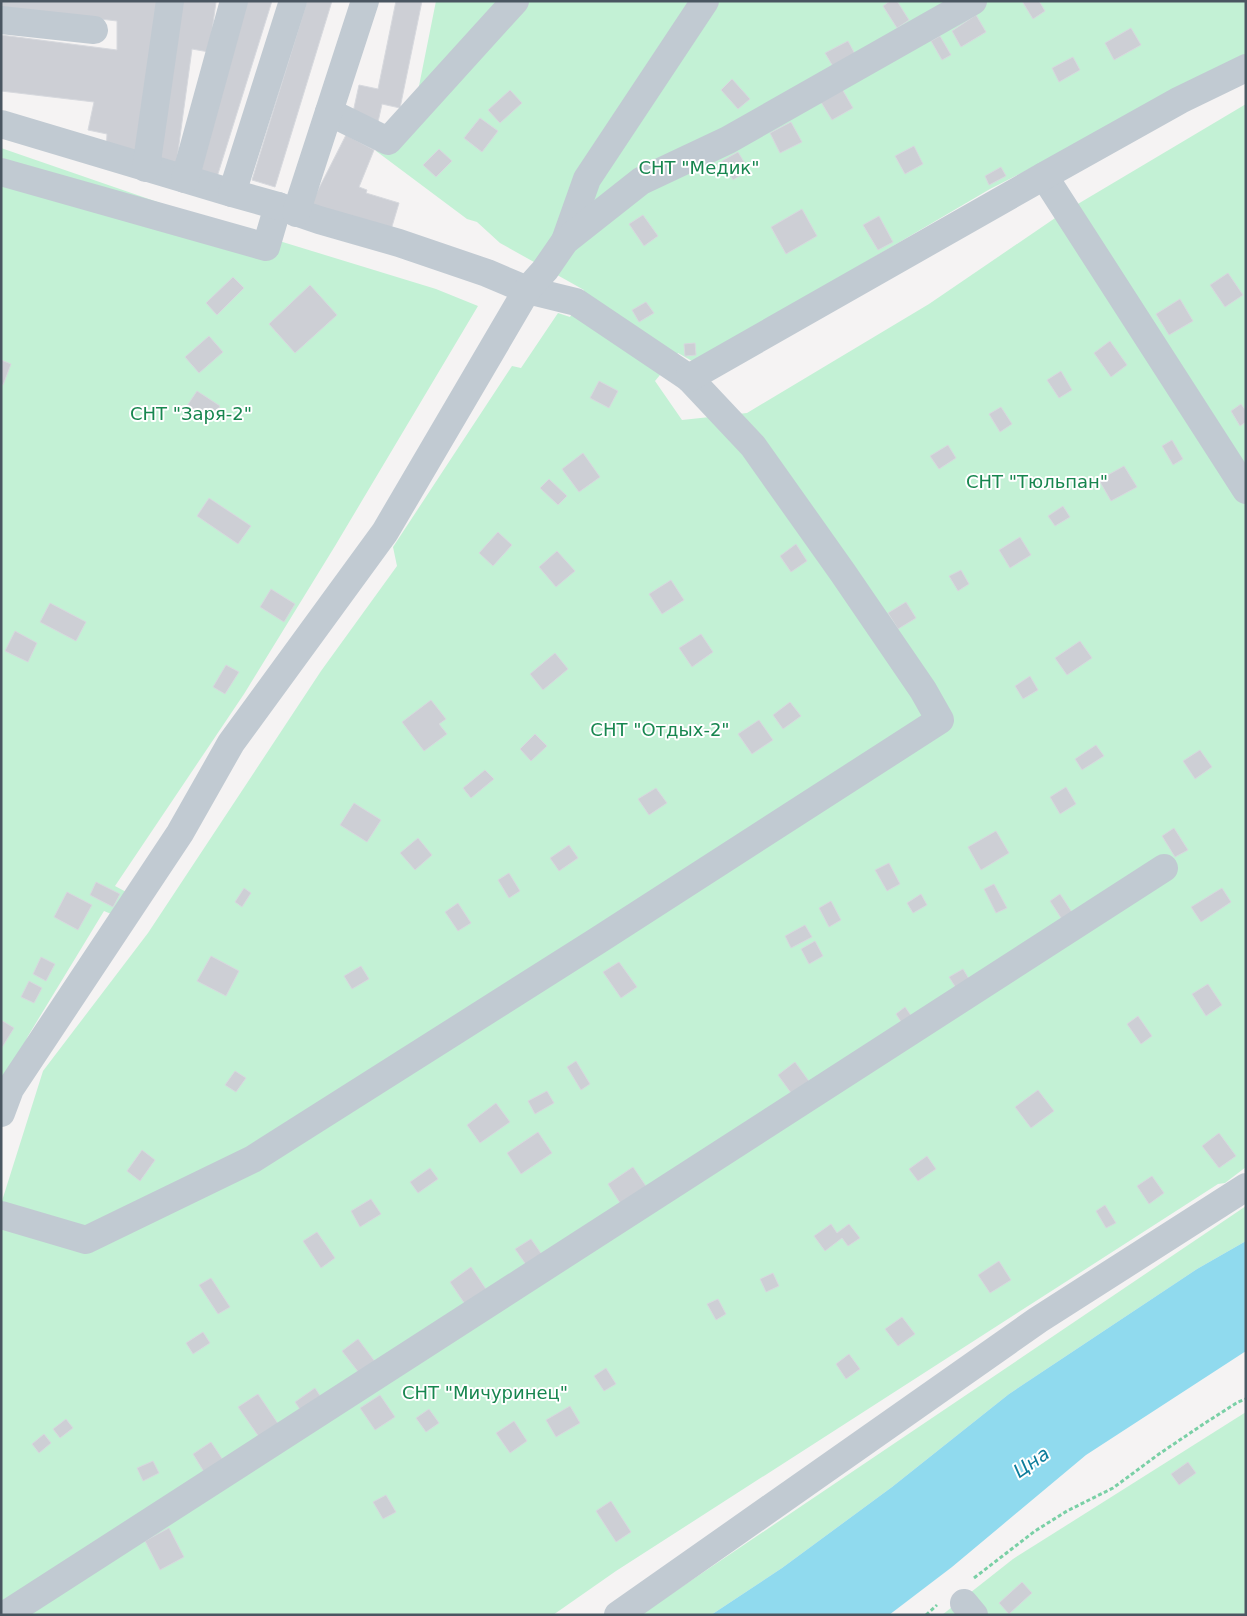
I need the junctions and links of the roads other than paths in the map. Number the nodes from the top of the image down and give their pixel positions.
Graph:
1 (170, 1) edge
2 (234, 1) edge
3 (293, 1) edge
4 (365, 1) edge
5 (515, 1) edge
6 (704, 1) edge
7 (973, 1) edge
8 (1, 20) edge
9 (94, 30) dead end
10 (1246, 68) edge
11 (329, 112) junction
12 (1, 124) edge
13 (146, 168) junction
14 (1, 172) edge
15 (1044, 176) junction
16 (185, 179) junction
17 (232, 193) junction
18 (287, 209) junction
19 (565, 241) junction
20 (527, 290) junction
21 (689, 378) junction
22 (1246, 490) edge
23 (1164, 868) dead end
24 (1, 1113) edge
25 (1246, 1187) edge
26 (1, 1215) edge
27 (5, 1615) edge
28 (618, 1615) edge

1 - 13 lane
2 - 16 lane
3 - 17 lane
4 - 11 lane
5 - 11 lane
6 - 19 lane
7 - 19 lane
8 - 9 lane
10 - 15 lane
11 - 18 lane
12 - 13 lane
13 - 16 lane
14 - 18 lane
15 - 21 lane
15 - 22 lane
16 - 17 lane
17 - 18 lane
18 - 20 lane
19 - 20 lane
20 - 21 lane
20 - 24 lane
21 - 26 lane
23 - 27 lane
25 - 28 lane

